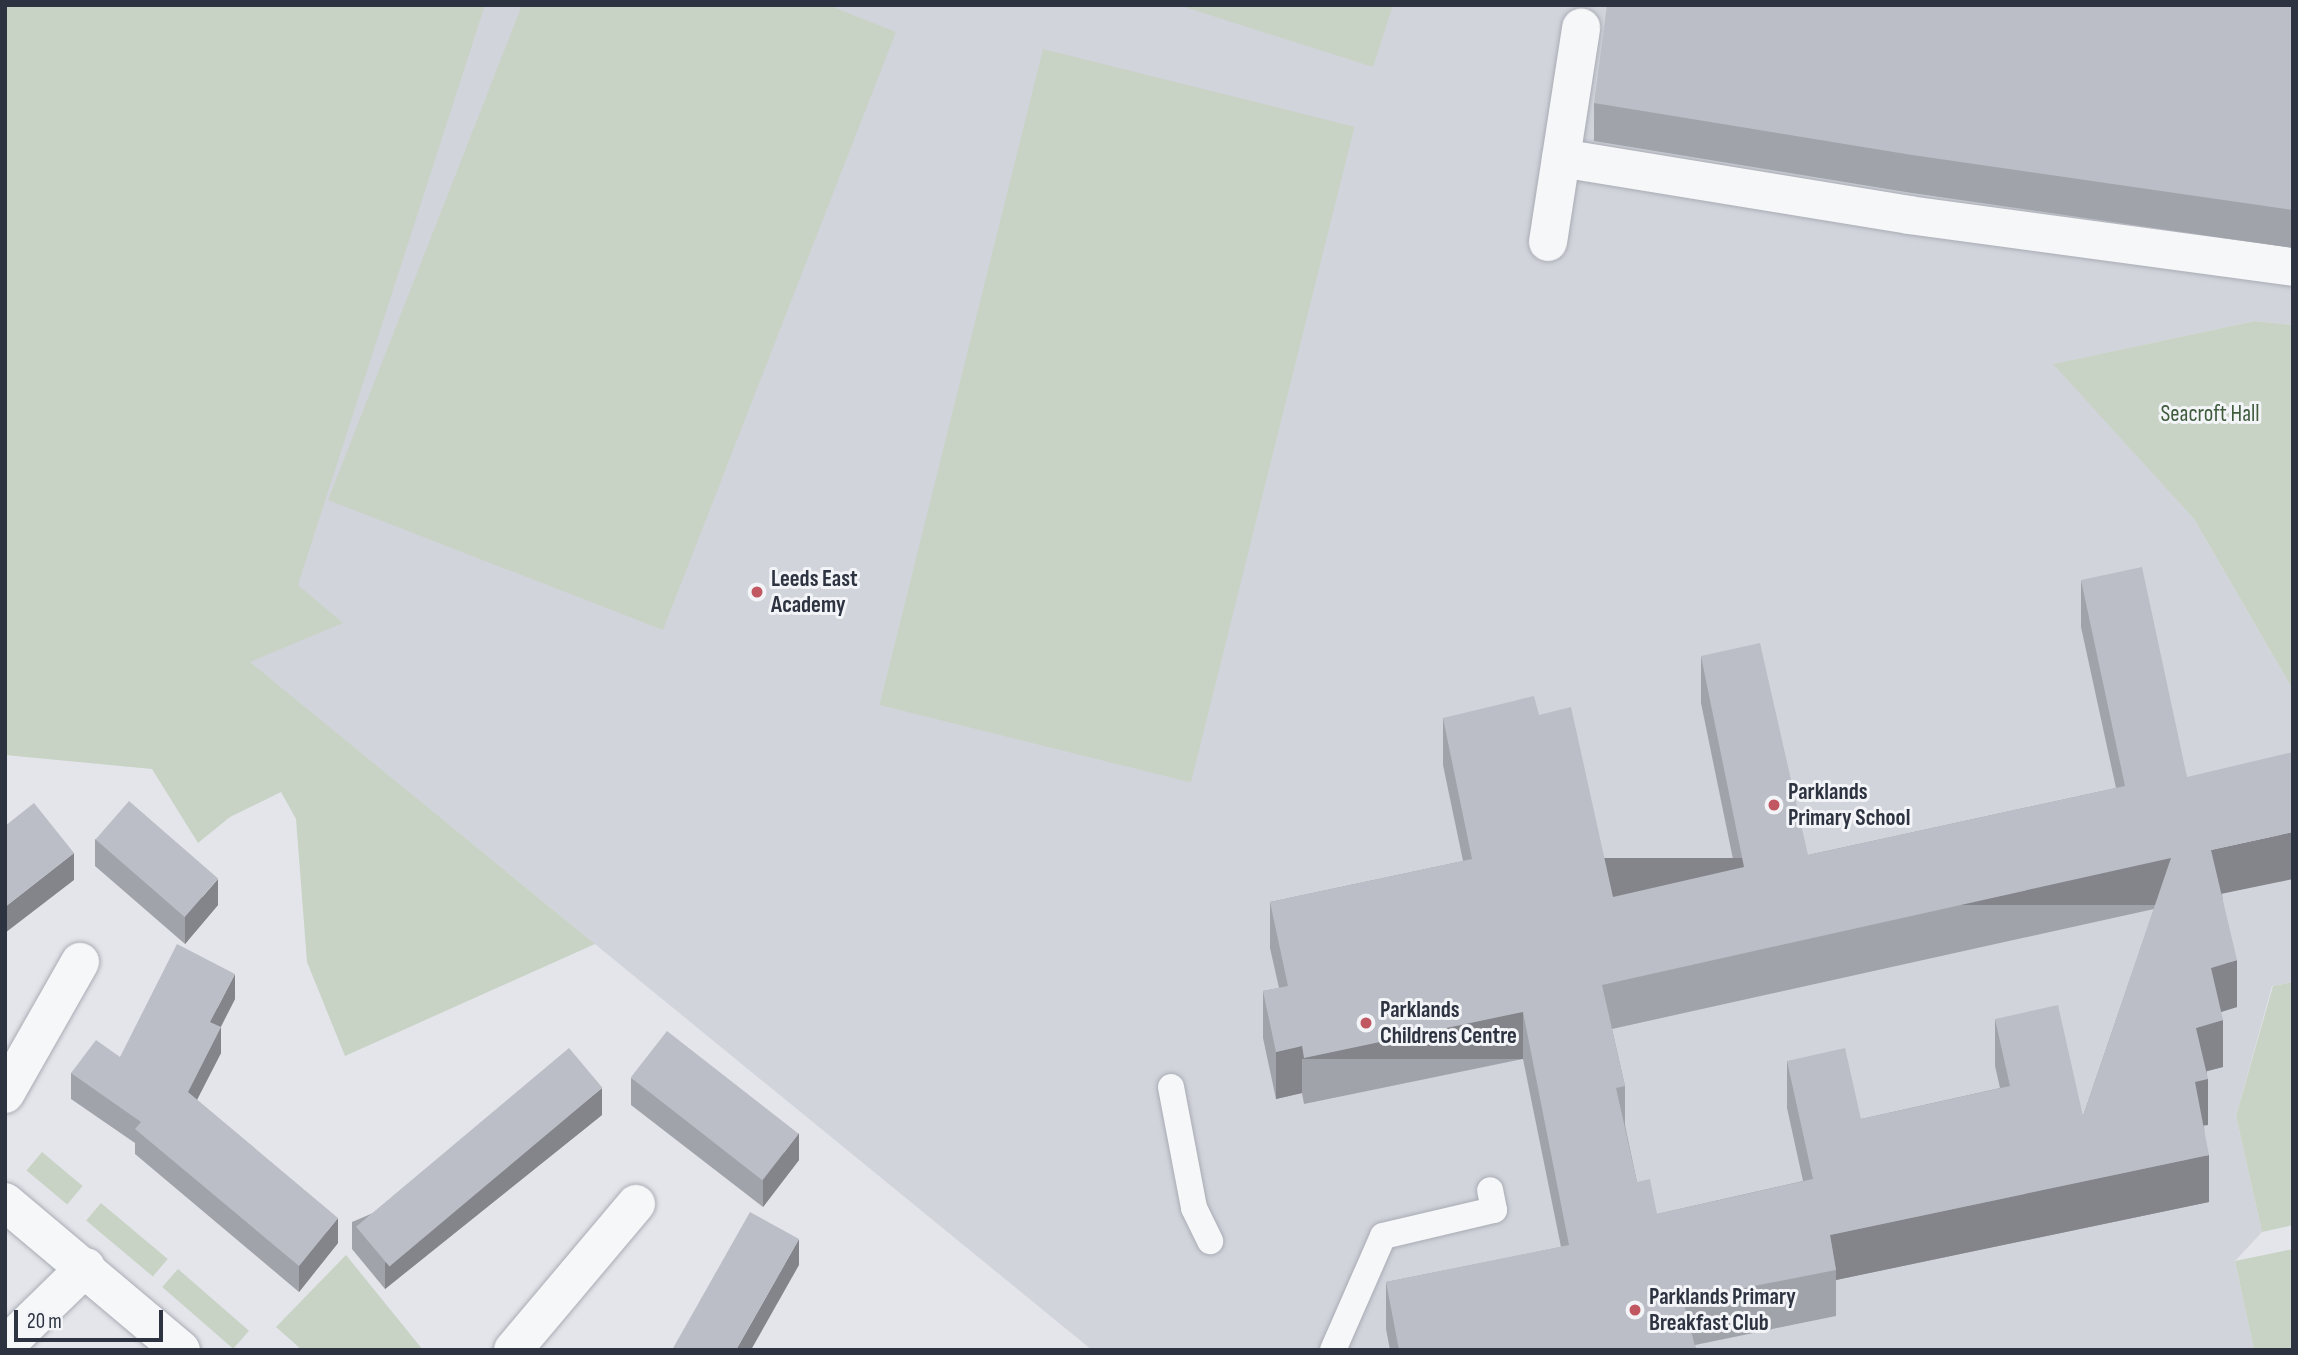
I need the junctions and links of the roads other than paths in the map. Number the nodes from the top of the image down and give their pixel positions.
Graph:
1 (1581, 28) dead end
2 (1561, 158) junction
3 (1548, 242) dead end
4 (2293, 267) edge
5 (80, 962) dead end
6 (1171, 1087) dead end
7 (5, 1094) edge
8 (1490, 1190) dead end
9 (5, 1202) edge
10 (636, 1204) dead end
11 (1210, 1241) dead end
12 (86, 1267) junction
13 (5, 1346) edge
14 (181, 1350) edge
15 (513, 1350) edge
16 (1334, 1350) edge

1 - 2 street
2 - 3 street
2 - 4 street
5 - 7 street
6 - 11 lane
8 - 16 lane
9 - 12 street
10 - 15 street
12 - 13 street
12 - 14 street

